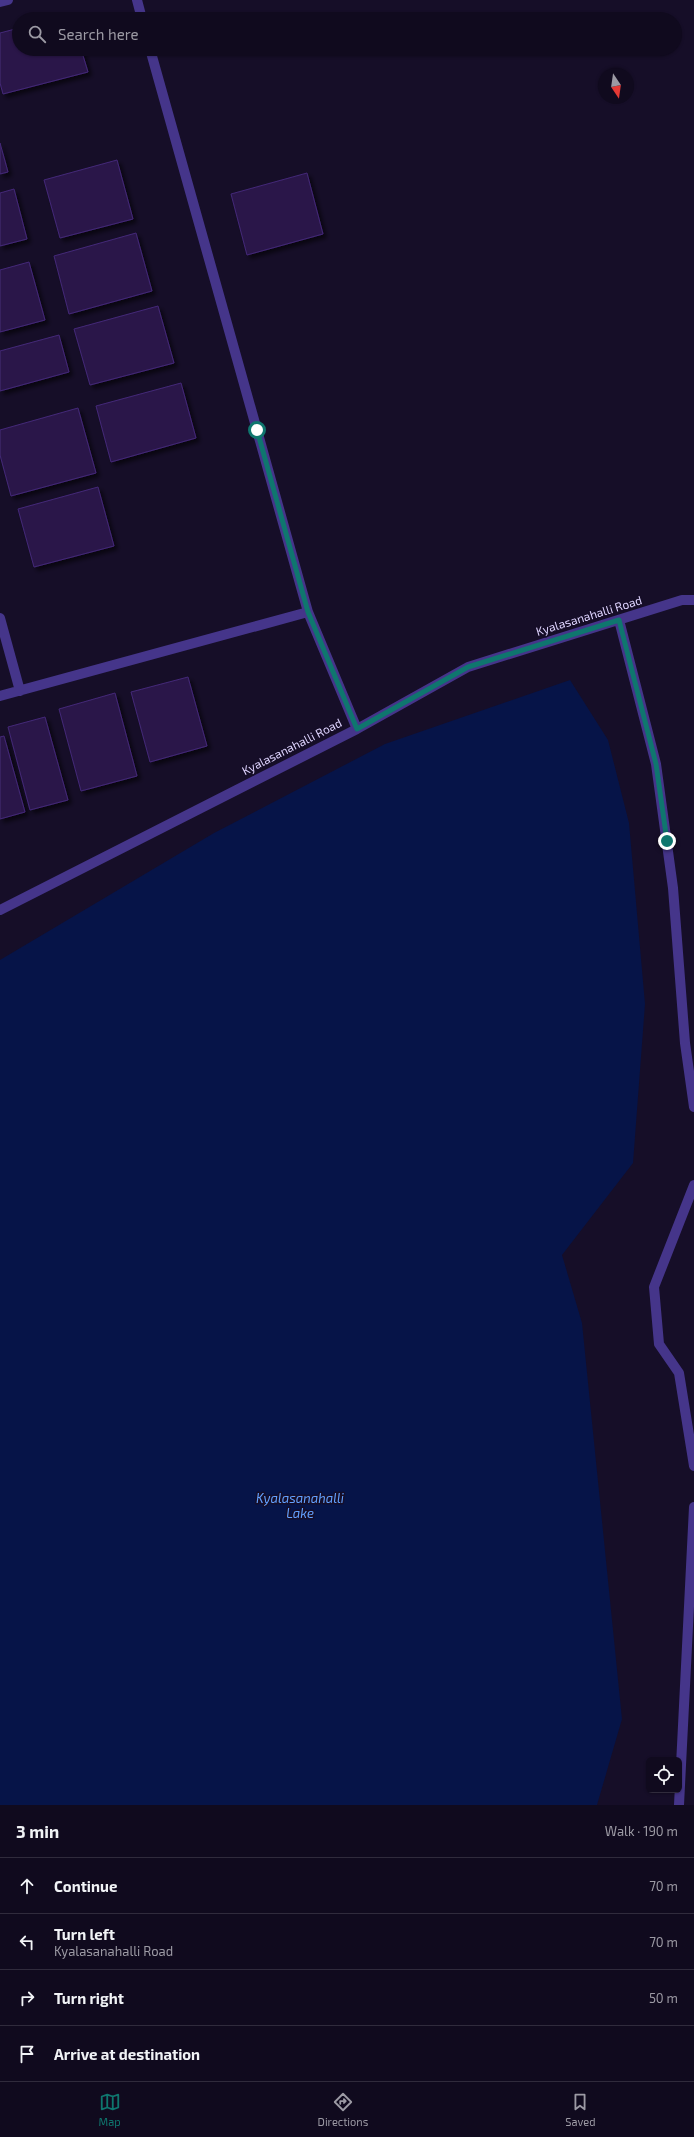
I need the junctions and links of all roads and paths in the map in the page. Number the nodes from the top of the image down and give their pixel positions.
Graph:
1 (8, 0) edge
2 (137, 0) edge
3 (0, 2) edge
4 (140, 12) edge
5 (152, 56) edge
6 (694, 600) edge
7 (308, 612) junction
8 (0, 618) edge
9 (619, 620) junction
10 (20, 690) junction
11 (0, 696) edge
12 (357, 729) junction
13 (0, 910) edge
14 (694, 1107) edge
15 (694, 1185) edge
16 (694, 1466) edge
17 (694, 1507) edge
18 (679, 1805) edge

1 - 3 street
2 - 4 street
5 - 7 street
6 - 9 street, Kyalasanahalli Road
7 - 10 street
7 - 12 street
8 - 10 street
9 - 12 street, Kyalasanahalli Road
9 - 14 street
10 - 11 street
12 - 13 street, Kyalasanahalli Road
15 - 16 street
17 - 18 street

